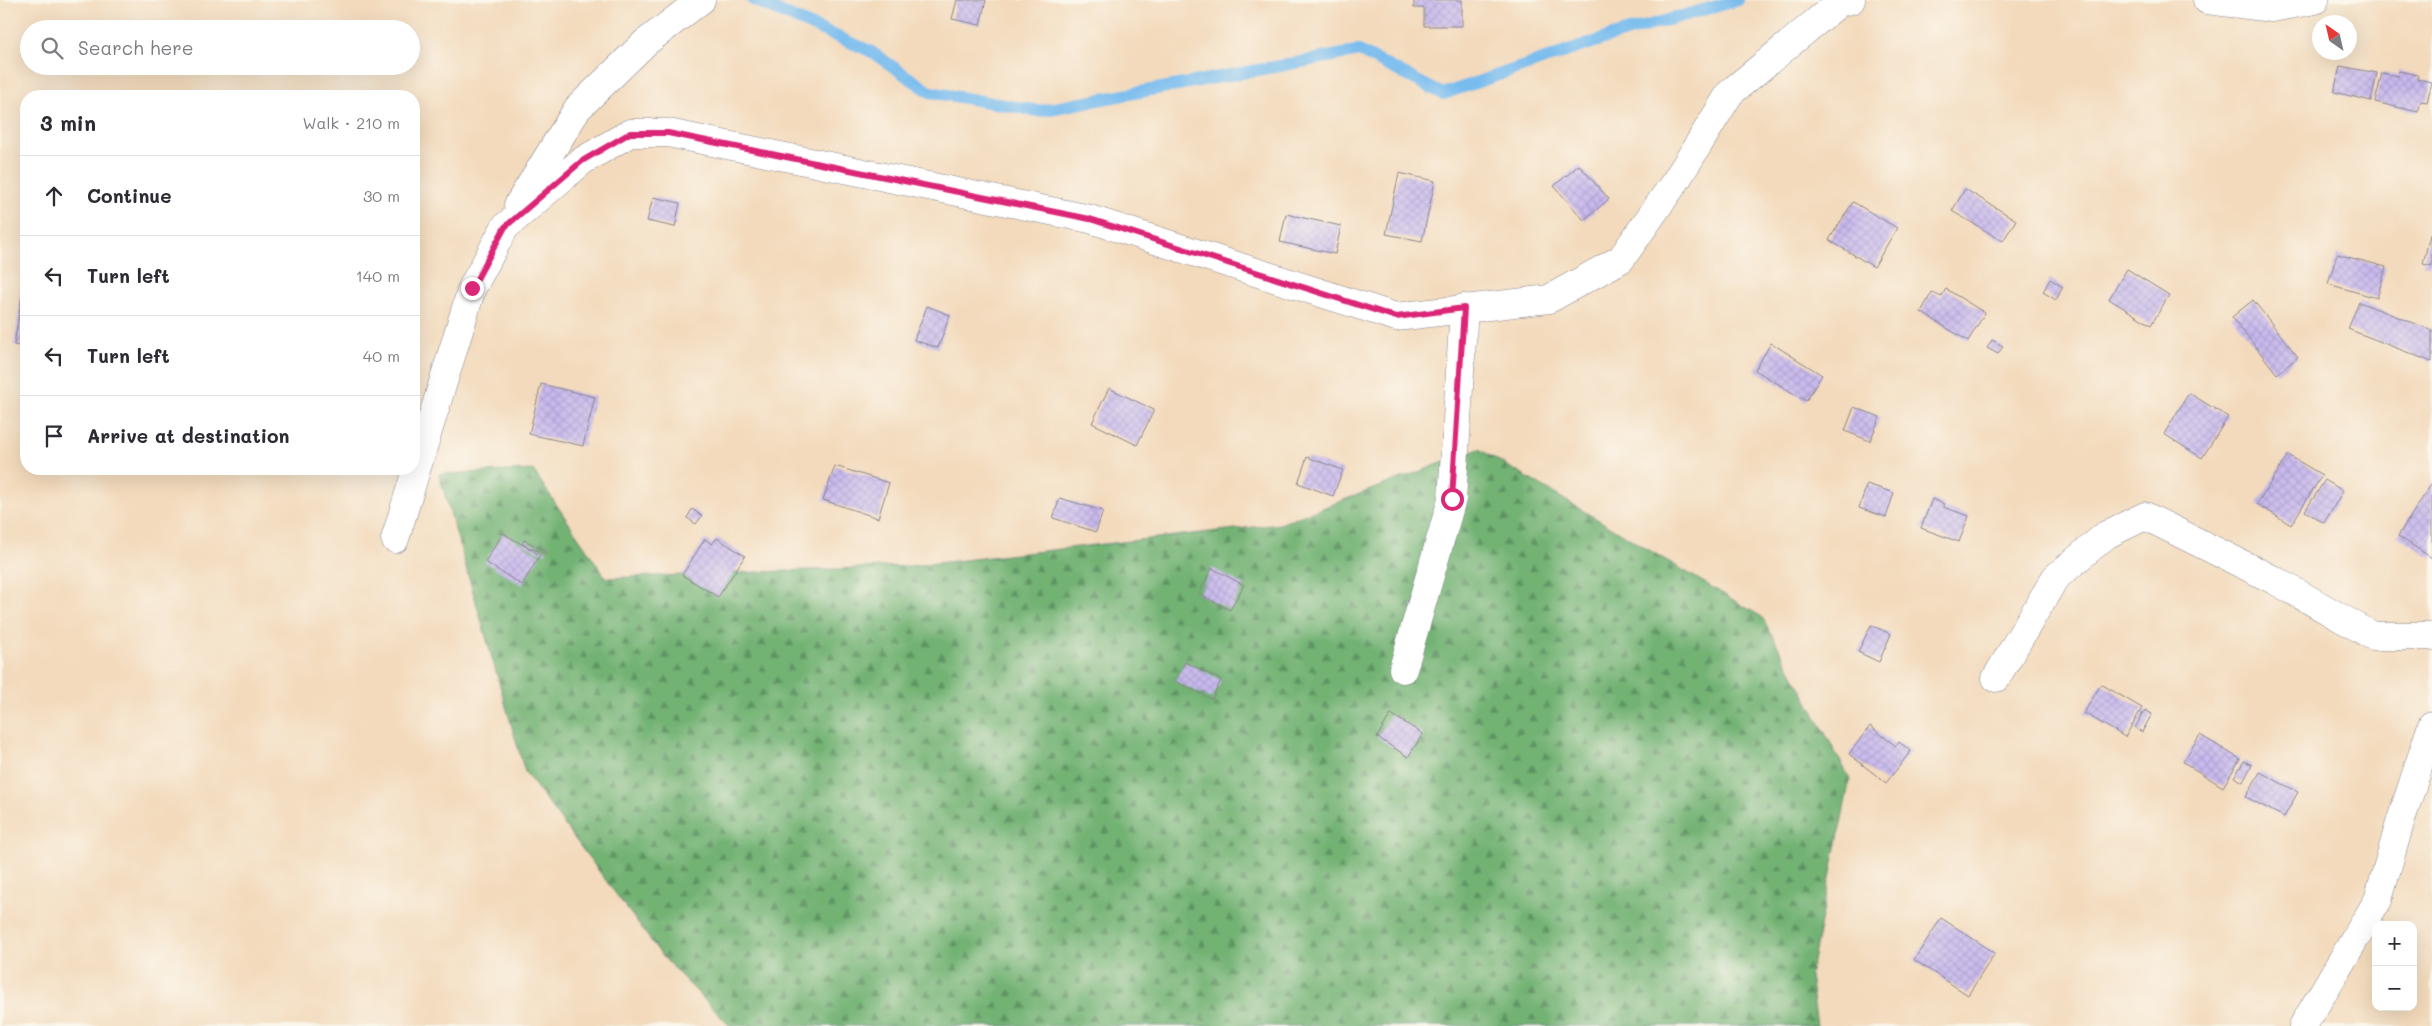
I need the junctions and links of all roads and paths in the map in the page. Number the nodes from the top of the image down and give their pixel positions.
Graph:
1 (701, 0) edge
2 (1852, 0) edge
3 (2208, 0) edge
4 (2315, 0) edge
5 (505, 227) junction
6 (1464, 308) junction
7 (420, 458) edge
8 (415, 475) edge
9 (395, 539) dead end
10 (2432, 636) edge
11 (1403, 669) dead end
12 (1996, 678) dead end
13 (2432, 725) edge
14 (2303, 1026) edge

1 - 5 street
2 - 6 street
3 - 4 street
5 - 6 street
5 - 7 street
6 - 11 street
8 - 9 street
10 - 12 street
13 - 14 street

